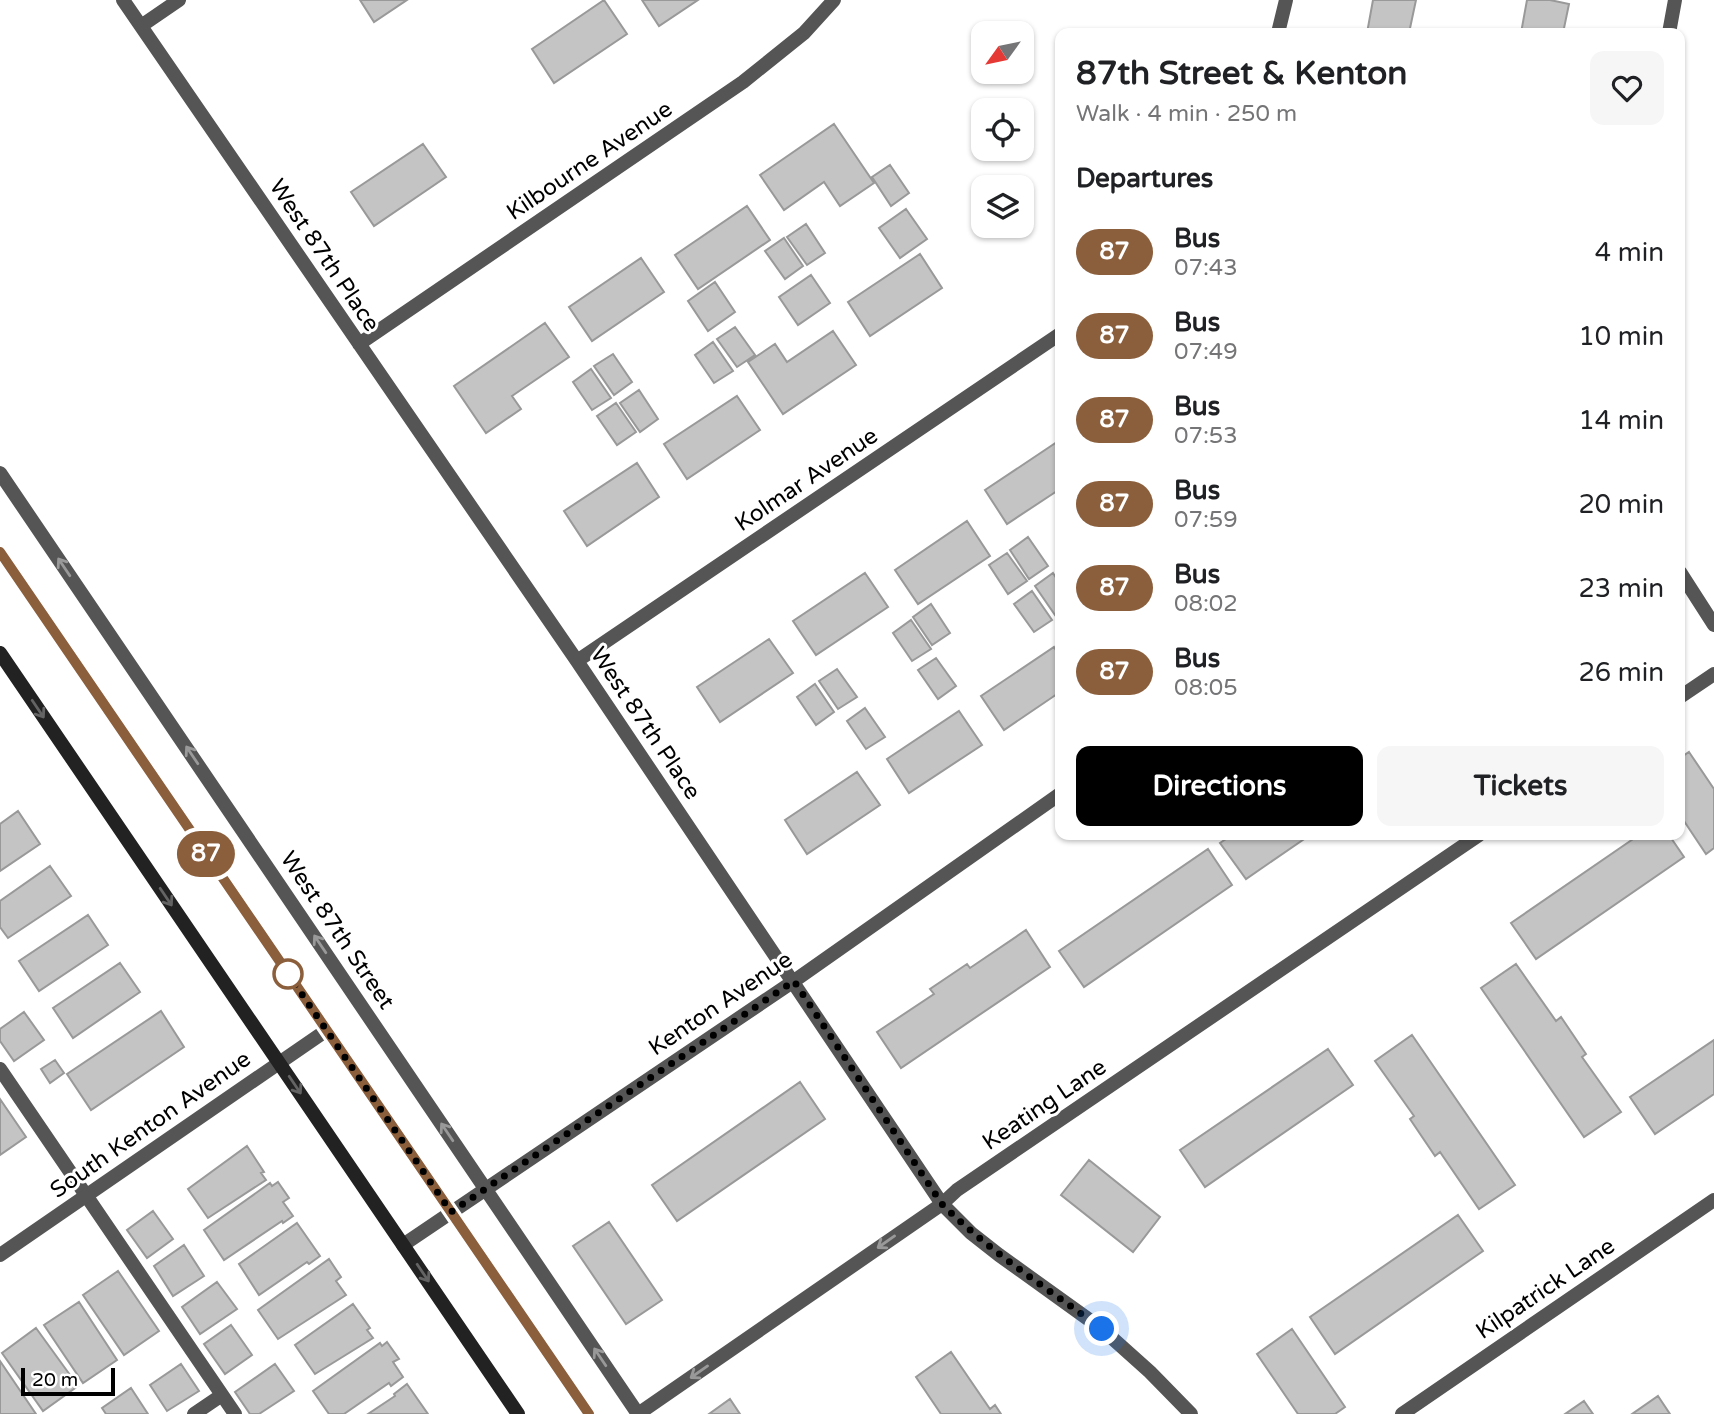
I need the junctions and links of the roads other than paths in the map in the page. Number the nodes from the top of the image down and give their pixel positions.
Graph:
1 (123, 0) edge
2 (179, 0) edge
3 (834, 0) edge
4 (1286, 0) edge
5 (1675, 0) edge
6 (141, 26) junction
7 (1279, 28) edge
8 (1670, 28) edge
9 (1055, 337) edge
10 (359, 344) junction
11 (0, 473) edge
12 (0, 552) edge
13 (1685, 580) edge
14 (1714, 625) edge
15 (577, 661) junction
16 (2, 662) edge
17 (1714, 674) edge
18 (1685, 694) edge
19 (1055, 798) edge
20 (1472, 840) edge
21 (794, 981) junction
22 (327, 1030) junction
23 (279, 1062) junction
24 (0, 1069) edge
25 (486, 1188) junction
26 (87, 1196) junction
27 (1714, 1200) edge
28 (942, 1204) junction
29 (451, 1212) junction
30 (403, 1245) junction
31 (0, 1255) edge
32 (222, 1395) junction
33 (194, 1414) edge
34 (235, 1414) edge
35 (519, 1414) edge
36 (589, 1414) edge
37 (639, 1414) edge
38 (1191, 1414) edge
39 (1402, 1414) edge

1 - 6 street, West 87th Place
2 - 6 street
3 - 10 street, Kilbourne Avenue
4 - 7 street
5 - 8 street
6 - 10 street, West 87th Place
9 - 15 street, Kolmar Avenue
10 - 15 street, West 87th Place
25 -> 11 street, West 87th Street
12 - 22 main road
13 - 14 street
15 - 21 street, West 87th Place
16 -> 23 main road
17 - 18 street
19 - 21 street, Kenton Avenue
20 - 28 street, Keating Lane
21 - 25 street, Kenton Avenue
21 - 28 street, West 87th Place
22 - 23 street, South Kenton Avenue
22 - 29 main road
23 - 26 street, South Kenton Avenue
23 -> 30 main road
24 - 26 street
25 - 29 street, Kenton Avenue
37 -> 25 street, West 87th Street
26 - 31 street, South Kenton Avenue
26 - 32 street
27 - 39 street, Kilpatrick Lane
28 -> 37 street, Keating Lane
28 - 38 street, West 87th Place
29 - 30 street, Kenton Avenue
29 - 36 main road
30 -> 35 main road
32 - 33 street
32 - 34 street

